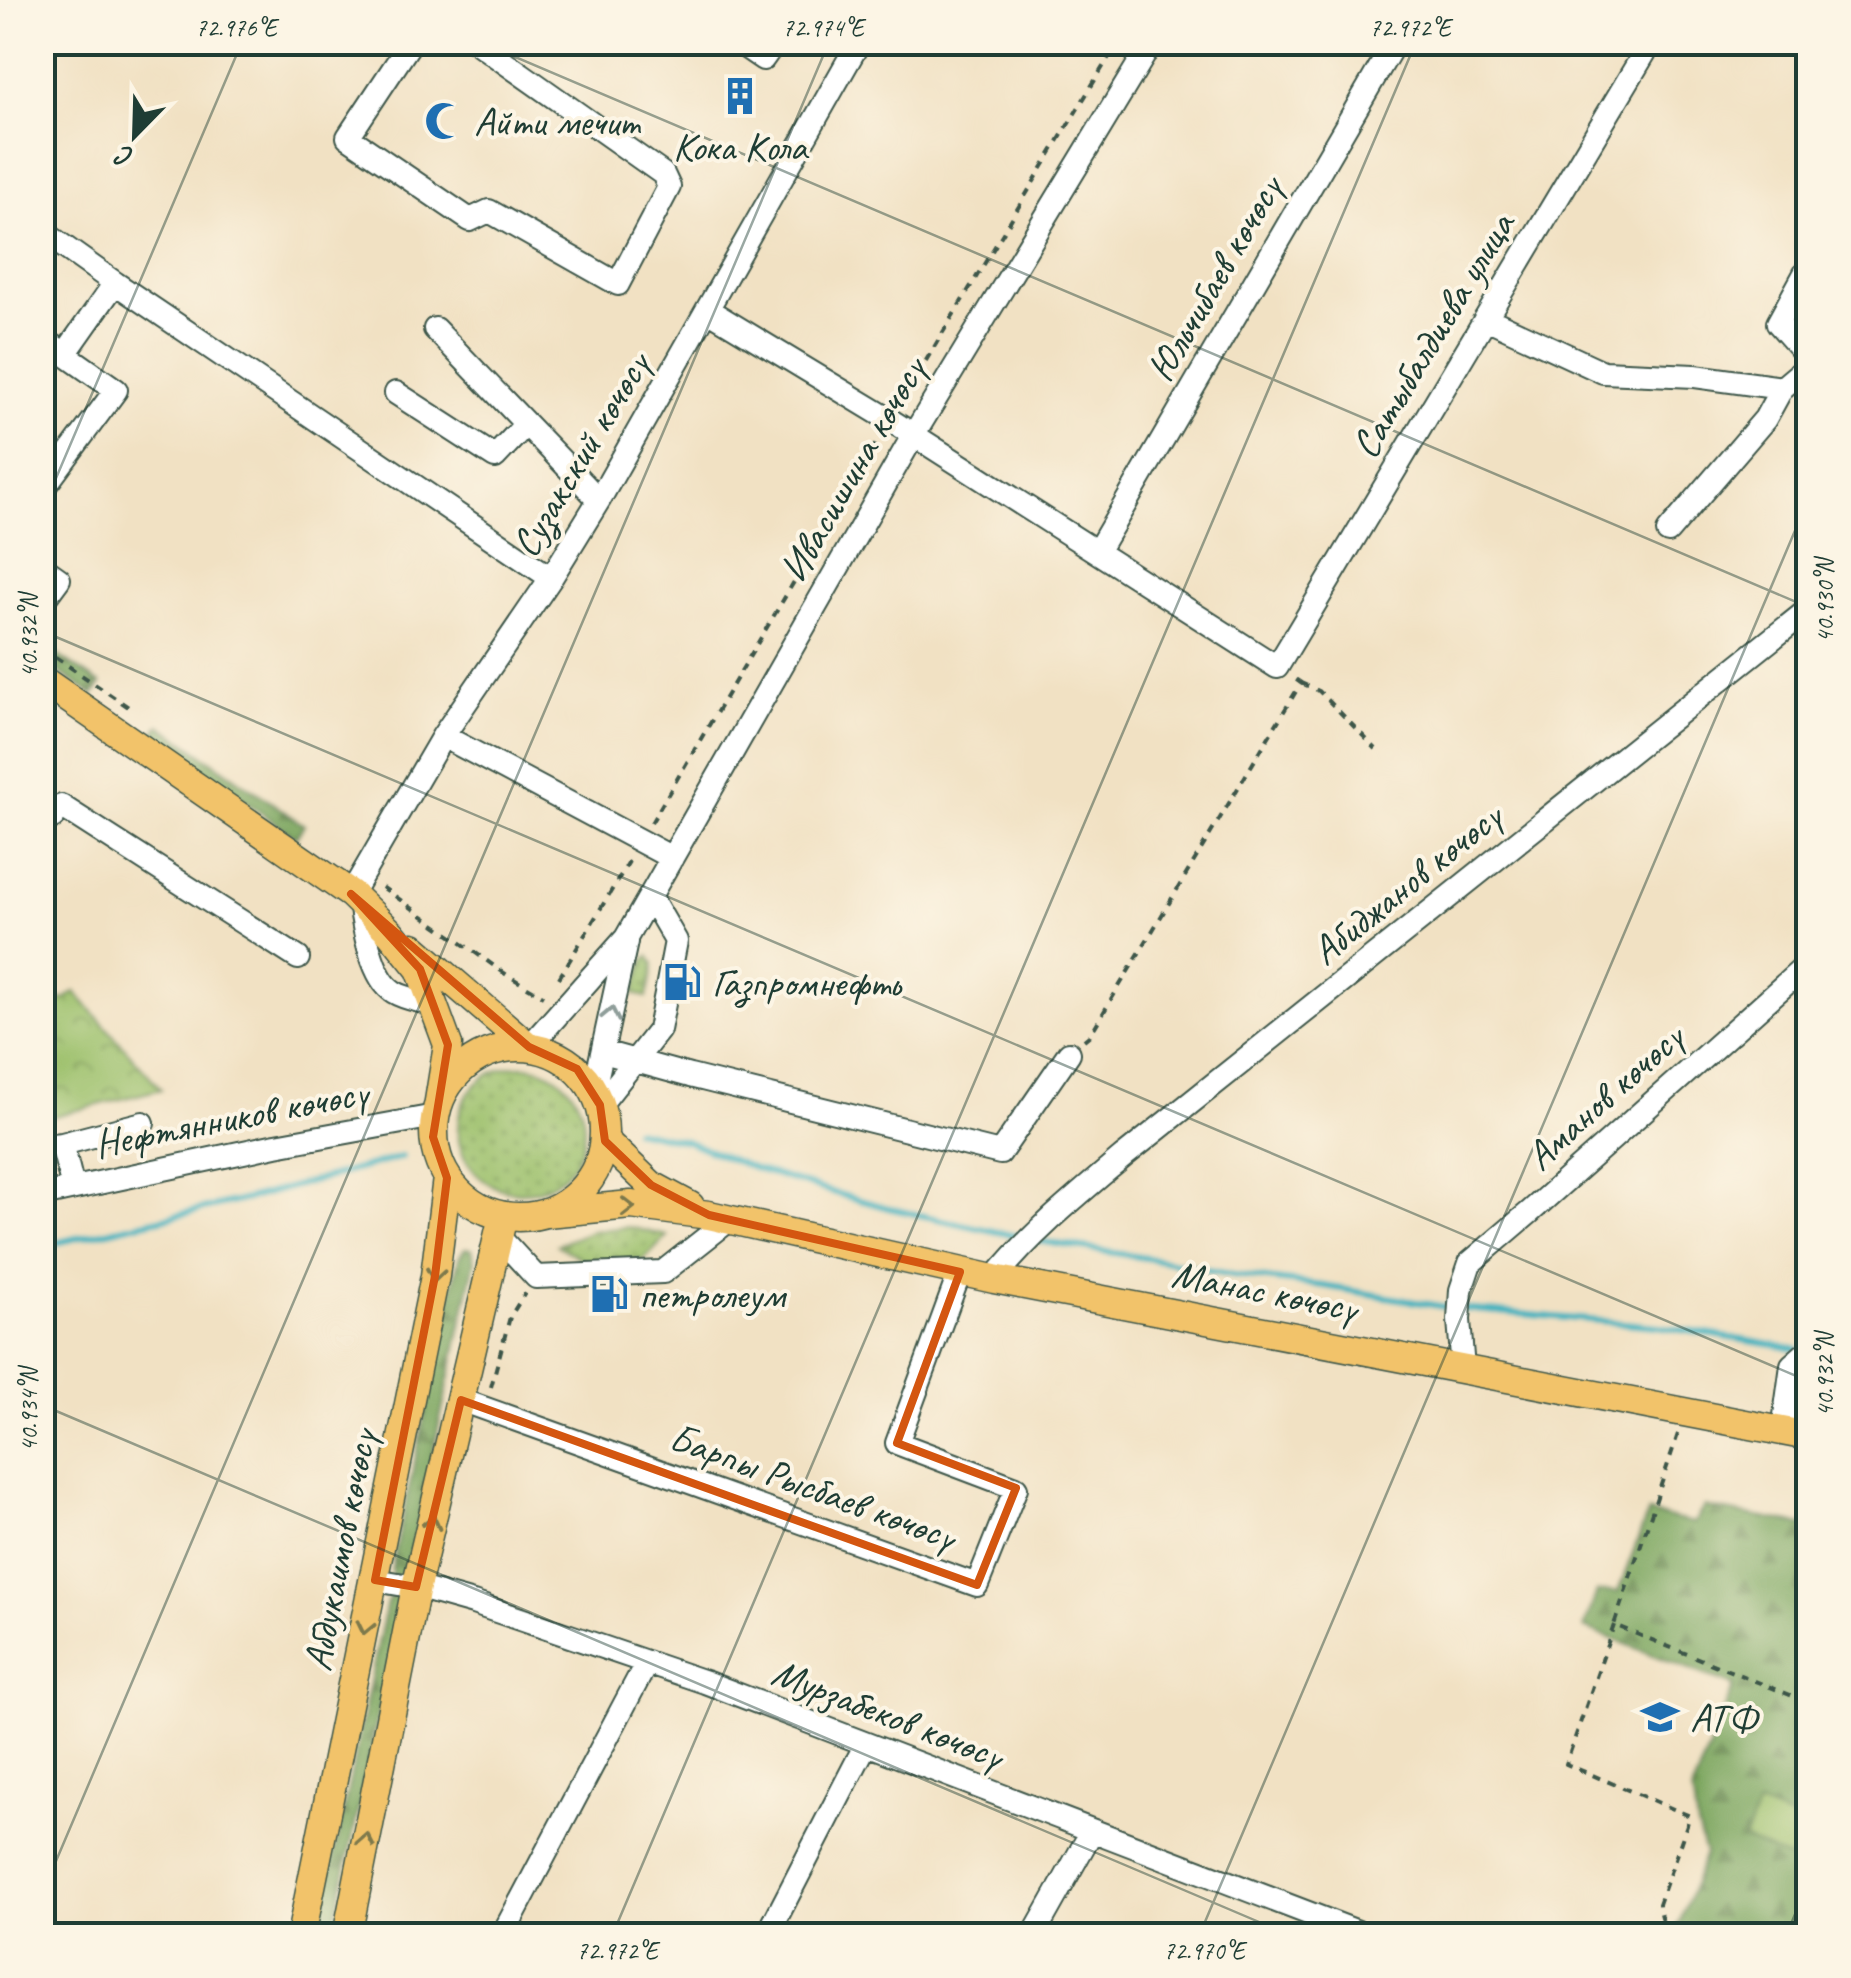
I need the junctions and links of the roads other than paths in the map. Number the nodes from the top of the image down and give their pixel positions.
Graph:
1 (411, 42) edge
2 (476, 42) edge
3 (738, 42) edge
4 (775, 42) edge
5 (859, 42) edge
6 (1152, 42) edge
7 (1395, 42) edge
8 (1651, 42) edge
9 (42, 231) edge
10 (1808, 268) edge
11 (115, 283) junction
12 (708, 310) junction
13 (1486, 318) junction
14 (435, 329) dead end
15 (42, 338) edge
16 (65, 354) junction
17 (1808, 358) edge
18 (1808, 366) edge
19 (1782, 388) junction
20 (396, 394) dead end
21 (526, 424) junction
22 (913, 436) junction
23 (42, 490) edge
24 (599, 500) junction
25 (1668, 532) dead end
26 (1097, 552) junction
27 (42, 567) edge
28 (551, 578) junction
29 (42, 602) edge
30 (1808, 610) edge
31 (42, 680) edge
32 (443, 736) junction
33 (42, 811) edge
34 (672, 858) junction
35 (359, 893) junction
36 (650, 896) junction
37 (626, 938) junction
38 (298, 958) dead end
39 (1808, 964) edge
40 (529, 1047) junction
41 (603, 1052) junction
42 (1069, 1053) road end
43 (636, 1060) junction
44 (597, 1098) junction
45 (437, 1108) junction
46 (143, 1124) dead end
47 (604, 1141) junction
48 (52, 1145) edge
49 (447, 1178) junction
50 (72, 1188) junction
51 (42, 1194) edge
52 (546, 1213) junction
53 (719, 1218) junction
54 (501, 1226) junction
55 (960, 1272) junction
56 (994, 1279) junction
57 (1800, 1358) edge
58 (1462, 1369) junction
59 (461, 1400) junction
60 (1796, 1433) edge
61 (375, 1580) junction
62 (416, 1588) junction
63 (647, 1662) junction
64 (866, 1744) junction
65 (1092, 1832) junction
66 (1311, 1914) junction
67 (301, 1936) edge
68 (347, 1936) edge
69 (502, 1936) edge
70 (767, 1936) edge
71 (1032, 1936) edge
72 (1299, 1936) edge
73 (1368, 1936) edge

1 - 2 street
3 - 4 street
5 - 12 street, Сузакский көчөсү
6 - 22 street, Ивасишина көчөсү
7 - 26 street, Юльчибаев көчөсү
8 - 13 street, Сатыбалдиева улица
9 - 11 street
10 - 17 street
11 - 16 street
11 - 28 street
12 - 22 street
12 - 24 street, Сузакский көчөсү
13 - 19 street
13 - 26 street, Сатыбалдиева улица
14 - 21 street
15 - 16 street
16 - 23 street
18 - 19 street
19 - 25 street
20 - 21 street
21 - 24 street
22 - 26 street
22 - 34 street, Ивасишина көчөсү
24 - 28 street, Сузакский көчөсү
27 - 29 street
28 - 32 street, Сузакский көчөсү
30 - 56 street, Абиджанов көчөсү
31 - 35 main road
32 - 34 street
32 - 35 street, Сузакский көчөсү
33 - 38 street
34 - 36 street, Ивасишина көчөсү
35 - 40 main road
35 - 45 main road
36 - 37 street, Ивасишина көчөсү
36 - 43 street
37 - 40 street
41 -> 37 street
39 - 58 street, Аманов көчөсү
40 - 44 main road
40 - 45 main road
41 - 43 street
41 - 44 street
42 - 43 street
43 - 44 street
44 - 47 main road
45 - 49 main road
45 - 50 street, Нефтянников көчөсү
46 - 48 street
47 - 52 main road
47 - 53 main road
48 - 50 street
49 - 54 main road
49 -> 61 main road, Абдукаимов көчөсү
50 - 51 street, Нефтянников көчөсү
52 -> 53 main road
52 - 54 main road
53 - 54 street
53 - 55 main road, Манас көчөсү
54 - 59 main road, Абдукаимов көчөсү
55 - 56 main road, Манас көчөсү
55 - 59 street, Барпы Рысбаев көчөсү
56 - 58 main road, Манас көчөсү
57 - 60 street
58 - 60 main road, Манас көчөсү
62 -> 59 main road, Абдукаимов көчөсү
61 - 62 street, Мурзабеков көчөсү
61 -> 67 main road, Абдукаимов көчөсү
62 - 63 street, Мурзабеков көчөсү
68 -> 62 main road, Абдукаимов көчөсү
63 - 64 street, Мурзабеков көчөсү
63 - 69 street
64 - 65 street, Мурзабеков көчөсү
64 - 70 street
65 - 66 street, Мурзабеков көчөсү
65 - 71 street
66 - 72 street
66 - 73 street, Мурзабеков көчөсү

